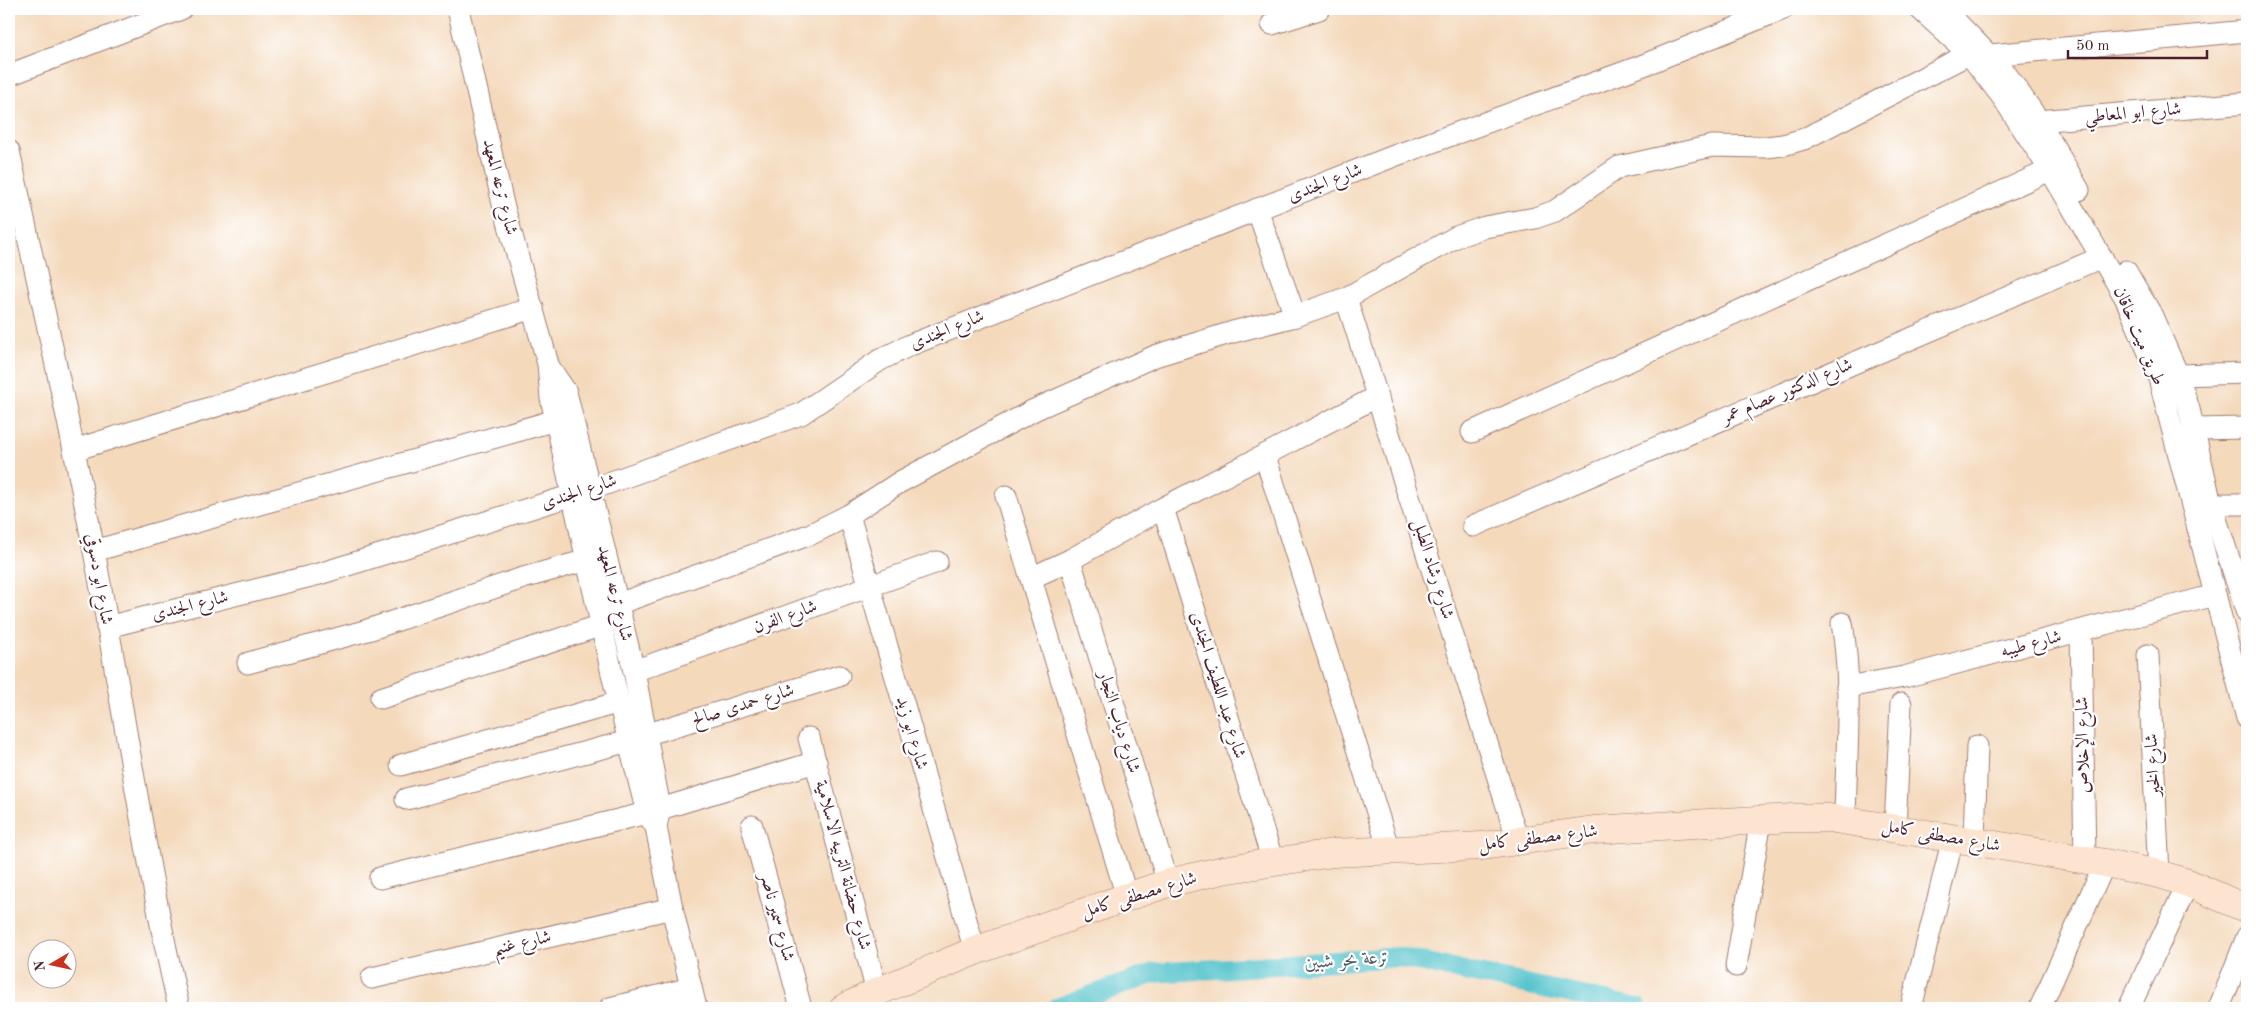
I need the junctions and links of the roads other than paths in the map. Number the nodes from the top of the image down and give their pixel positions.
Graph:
1 (181, 9) edge
2 (458, 9) edge
3 (1319, 9) edge
4 (1783, 9) edge
5 (1920, 9) edge
6 (1944, 9) edge
7 (1272, 24) dead end
8 (2247, 32) edge
9 (1969, 54) junction
10 (1990, 55) junction
11 (9, 75) edge
12 (2247, 103) edge
13 (2029, 122) junction
14 (9, 152) edge
15 (2050, 170) junction
16 (14, 198) edge
17 (1257, 209) junction
18 (2102, 257) junction
19 (1346, 298) junction
20 (533, 308) junction
21 (1295, 316) junction
22 (548, 364) junction
23 (2247, 373) edge
24 (2178, 375) junction
25 (1378, 396) junction
26 (556, 420) junction
27 (2247, 428) edge
28 (2193, 429) junction
29 (1472, 432) dead end
30 (74, 450) junction
31 (1265, 456) junction
32 (581, 492) junction
33 (1006, 496) dead end
34 (2211, 504) junction
35 (2247, 504) edge
36 (1163, 508) junction
37 (849, 515) junction
38 (1473, 526) dead end
39 (94, 551) junction
40 (587, 560) junction
41 (1070, 560) junction
42 (937, 562) dead end
43 (1030, 578) junction
44 (870, 586) junction
45 (2215, 595) junction
46 (618, 604) junction
47 (2247, 613) edge
48 (1842, 623) dead end
49 (602, 625) junction
50 (108, 626) junction
51 (2081, 631) junction
52 (628, 644) junction
53 (608, 653) junction
54 (2148, 655) dead end
55 (248, 663) dead end
56 (634, 671) junction
57 (839, 676) dead end
58 (1847, 687) junction
59 (381, 698) dead end
60 (620, 702) junction
61 (1901, 704) dead end
62 (2247, 718) edge
63 (638, 738) junction
64 (809, 738) dead end
65 (1978, 746) dead end
66 (816, 762) junction
67 (401, 765) dead end
68 (406, 799) dead end
69 (654, 816) junction
70 (1761, 820) junction
71 (1845, 820) junction
72 (752, 826) dead end
73 (1895, 828) junction
74 (1964, 840) junction
75 (1518, 841) junction
76 (1389, 850) junction
77 (2095, 861) junction
78 (1273, 862) junction
79 (2159, 874) junction
80 (380, 878) dead end
81 (1168, 883) junction
82 (2188, 883) junction
83 (1127, 896) junction
84 (672, 908) junction
85 (2247, 909) edge
86 (2247, 937) edge
87 (975, 951) junction
88 (1736, 966) dead end
89 (372, 978) dead end
90 (691, 988) junction
91 (877, 992) junction
92 (179, 1008) edge
93 (610, 1008) edge
94 (696, 1008) edge
95 (801, 1008) edge
96 (844, 1008) edge
97 (1911, 1008) edge
98 (2040, 1008) edge
99 (2129, 1008) edge
100 (2219, 1008) edge

1 - 11 street
2 - 20 street, شارع ترعه المعهد
3 - 7 street
4 - 17 street, شارع الجندى
5 - 9 street, طريق ميت خاقان
6 - 10 street, طريق ميت خاقان
8 - 10 street
9 - 13 street, طريق ميت خاقان
9 - 19 street
10 - 13 street, طريق ميت خاقان
12 - 13 street, شارع ابو المعاطي
13 - 15 street, طريق ميت خاقان
13 - 24 street, طريق ميت خاقان
14 - 16 street, شارع ابو دسوقي
15 - 18 street, طريق ميت خاقان
15 - 29 street
16 - 30 street, شارع ابو دسوقي
17 - 21 street
17 - 32 street, شارع الجندى
18 - 38 street, شارع الدكتور عصام عمر
18 - 45 street, طريق ميت خاقان
19 - 21 street
19 - 25 street, شارع رشاد الطبل
20 - 22 street, شارع ترعه المعهد
20 - 30 street
21 - 37 street
22 - 26 street, شارع ترعه المعهد
22 - 32 street, شارع ترعه المعهد
23 - 24 street
24 - 28 street, طريق ميت خاقان
25 - 31 street
25 - 75 street, شارع رشاد الطبل
26 - 32 street, شارع ترعه المعهد
26 - 39 street
27 - 28 street
28 - 34 street, طريق ميت خاقان
30 - 39 street, شارع ابو دسوقي
31 - 36 street
31 - 76 street
32 - 40 street, شارع ترعه المعهد
32 - 46 street, شارع ترعه المعهد
32 - 50 street, شارع الجندى
33 - 43 street
34 - 35 street
34 - 47 street, طريق ميت خاقان
36 - 41 street
36 - 78 street, شارع عبد اللطيف الجندى
37 - 44 street, شارع ابو زيد
37 - 46 street
39 - 50 street, شارع ابو دسوقي
40 - 49 street, شارع ترعه المعهد
40 - 55 street
41 - 43 street
41 - 81 street, شارع دياب النجار
42 - 44 street, شارع الفرن
43 - 83 street
44 - 56 street, شارع الفرن
44 - 87 street, شارع ابو زيد
45 - 51 street, شارع طيبه
45 - 62 street, طريق ميت خاقان
46 - 52 street, شارع ترعه المعهد
48 - 58 street
49 - 53 street, شارع ترعه المعهد
49 - 59 street
50 - 92 street, شارع ابو دسوقي
51 - 58 street, شارع طيبه
51 - 77 street, شارع الإخلاص
52 - 53 street
52 - 56 street, شارع ترعه المعهد
53 - 60 street, شارع ترعه المعهد
54 - 79 street, شارع الخير
56 - 63 street, شارع ترعه المعهد
57 - 63 street, شارع حمدى صالح
58 - 71 street
60 - 63 street, شارع ترعه المعهد
60 - 67 street
61 - 73 street
63 - 68 street, شارع حمدى صالح
63 - 69 street, شارع ترعه المعهد
64 - 66 street, شارع حضانة التربيه الاسلامية
65 - 74 street
66 - 69 street
66 - 91 street, شارع حضانة التربيه الاسلامية
69 - 80 street
69 - 84 street, شارع ترعه المعهد
70 - 71 main road, شارع مصطفى كامل
70 - 75 main road, شارع مصطفى كامل
70 - 88 street
71 - 73 main road, شارع مصطفى كامل
72 - 95 street, شارع سمير ناصر
73 - 74 main road, شارع مصطفى كامل
74 - 77 main road, شارع مصطفى كامل
74 - 97 street
75 - 76 main road, شارع مصطفى كامل
76 - 78 main road, شارع مصطفى كامل
77 - 79 main road, شارع مصطفى كامل
77 - 98 street
78 - 81 main road, شارع مصطفى كامل
79 - 82 main road, شارع مصطفى كامل
81 - 83 main road, شارع مصطفى كامل
82 - 85 main road, شارع مصطفى كامل
82 - 99 street
83 - 87 main road, شارع مصطفى كامل
84 - 89 street, شارع غنيم
84 - 90 street, شارع ترعه المعهد
86 - 100 street
87 - 91 main road, شارع مصطفى كامل
90 - 93 street
90 - 94 street, شارع ترعه المعهد
91 - 96 main road, شارع مصطفى كامل

